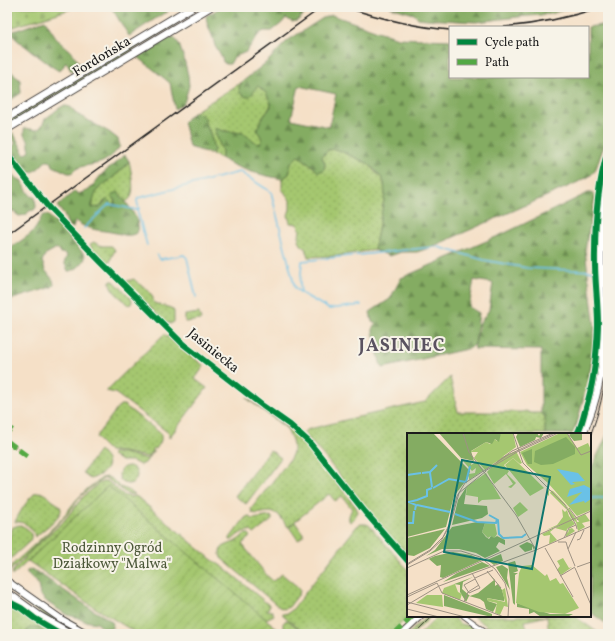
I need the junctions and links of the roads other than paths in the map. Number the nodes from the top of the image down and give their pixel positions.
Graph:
1 (192, 7) edge
2 (210, 7) edge
3 (7, 118) edge
4 (7, 129) edge
5 (7, 154) edge
6 (608, 177) edge
7 (583, 433) edge
8 (407, 560) edge
9 (7, 580) edge
10 (7, 592) edge
11 (419, 617) edge
12 (465, 617) edge
13 (415, 621) junction
14 (72, 634) edge
15 (88, 634) edge
16 (402, 634) edge
17 (406, 634) edge
18 (488, 634) edge

1 - 3 main road, Fordońska
2 - 4 main road, Fordońska
5 - 8 street, Jasiniecka
6 - 7 street
9 - 15 street
10 - 14 street
11 - 13 street
12 - 18 street
13 - 16 street
13 - 17 street

